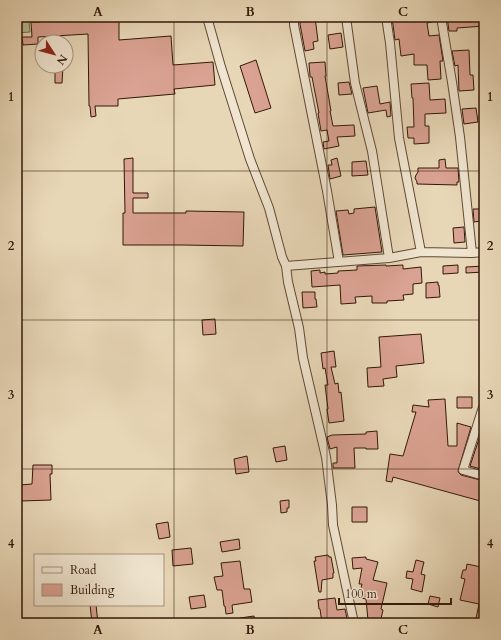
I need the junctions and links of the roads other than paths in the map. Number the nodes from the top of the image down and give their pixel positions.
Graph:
1 (207, 17) edge
2 (294, 17) edge
3 (346, 17) edge
4 (386, 17) edge
5 (441, 17) edge
6 (421, 252) junction
7 (484, 252) edge
8 (472, 253) junction
9 (389, 258) junction
10 (339, 262) junction
11 (286, 266) junction
12 (484, 404) edge
13 (484, 476) edge
14 (354, 623) edge

1 - 11 street
2 - 10 street
3 - 9 street
4 - 6 street
5 - 8 street
6 - 8 street
6 - 9 street
7 - 8 street
9 - 10 street
10 - 11 street
11 - 14 street
12 - 13 street

